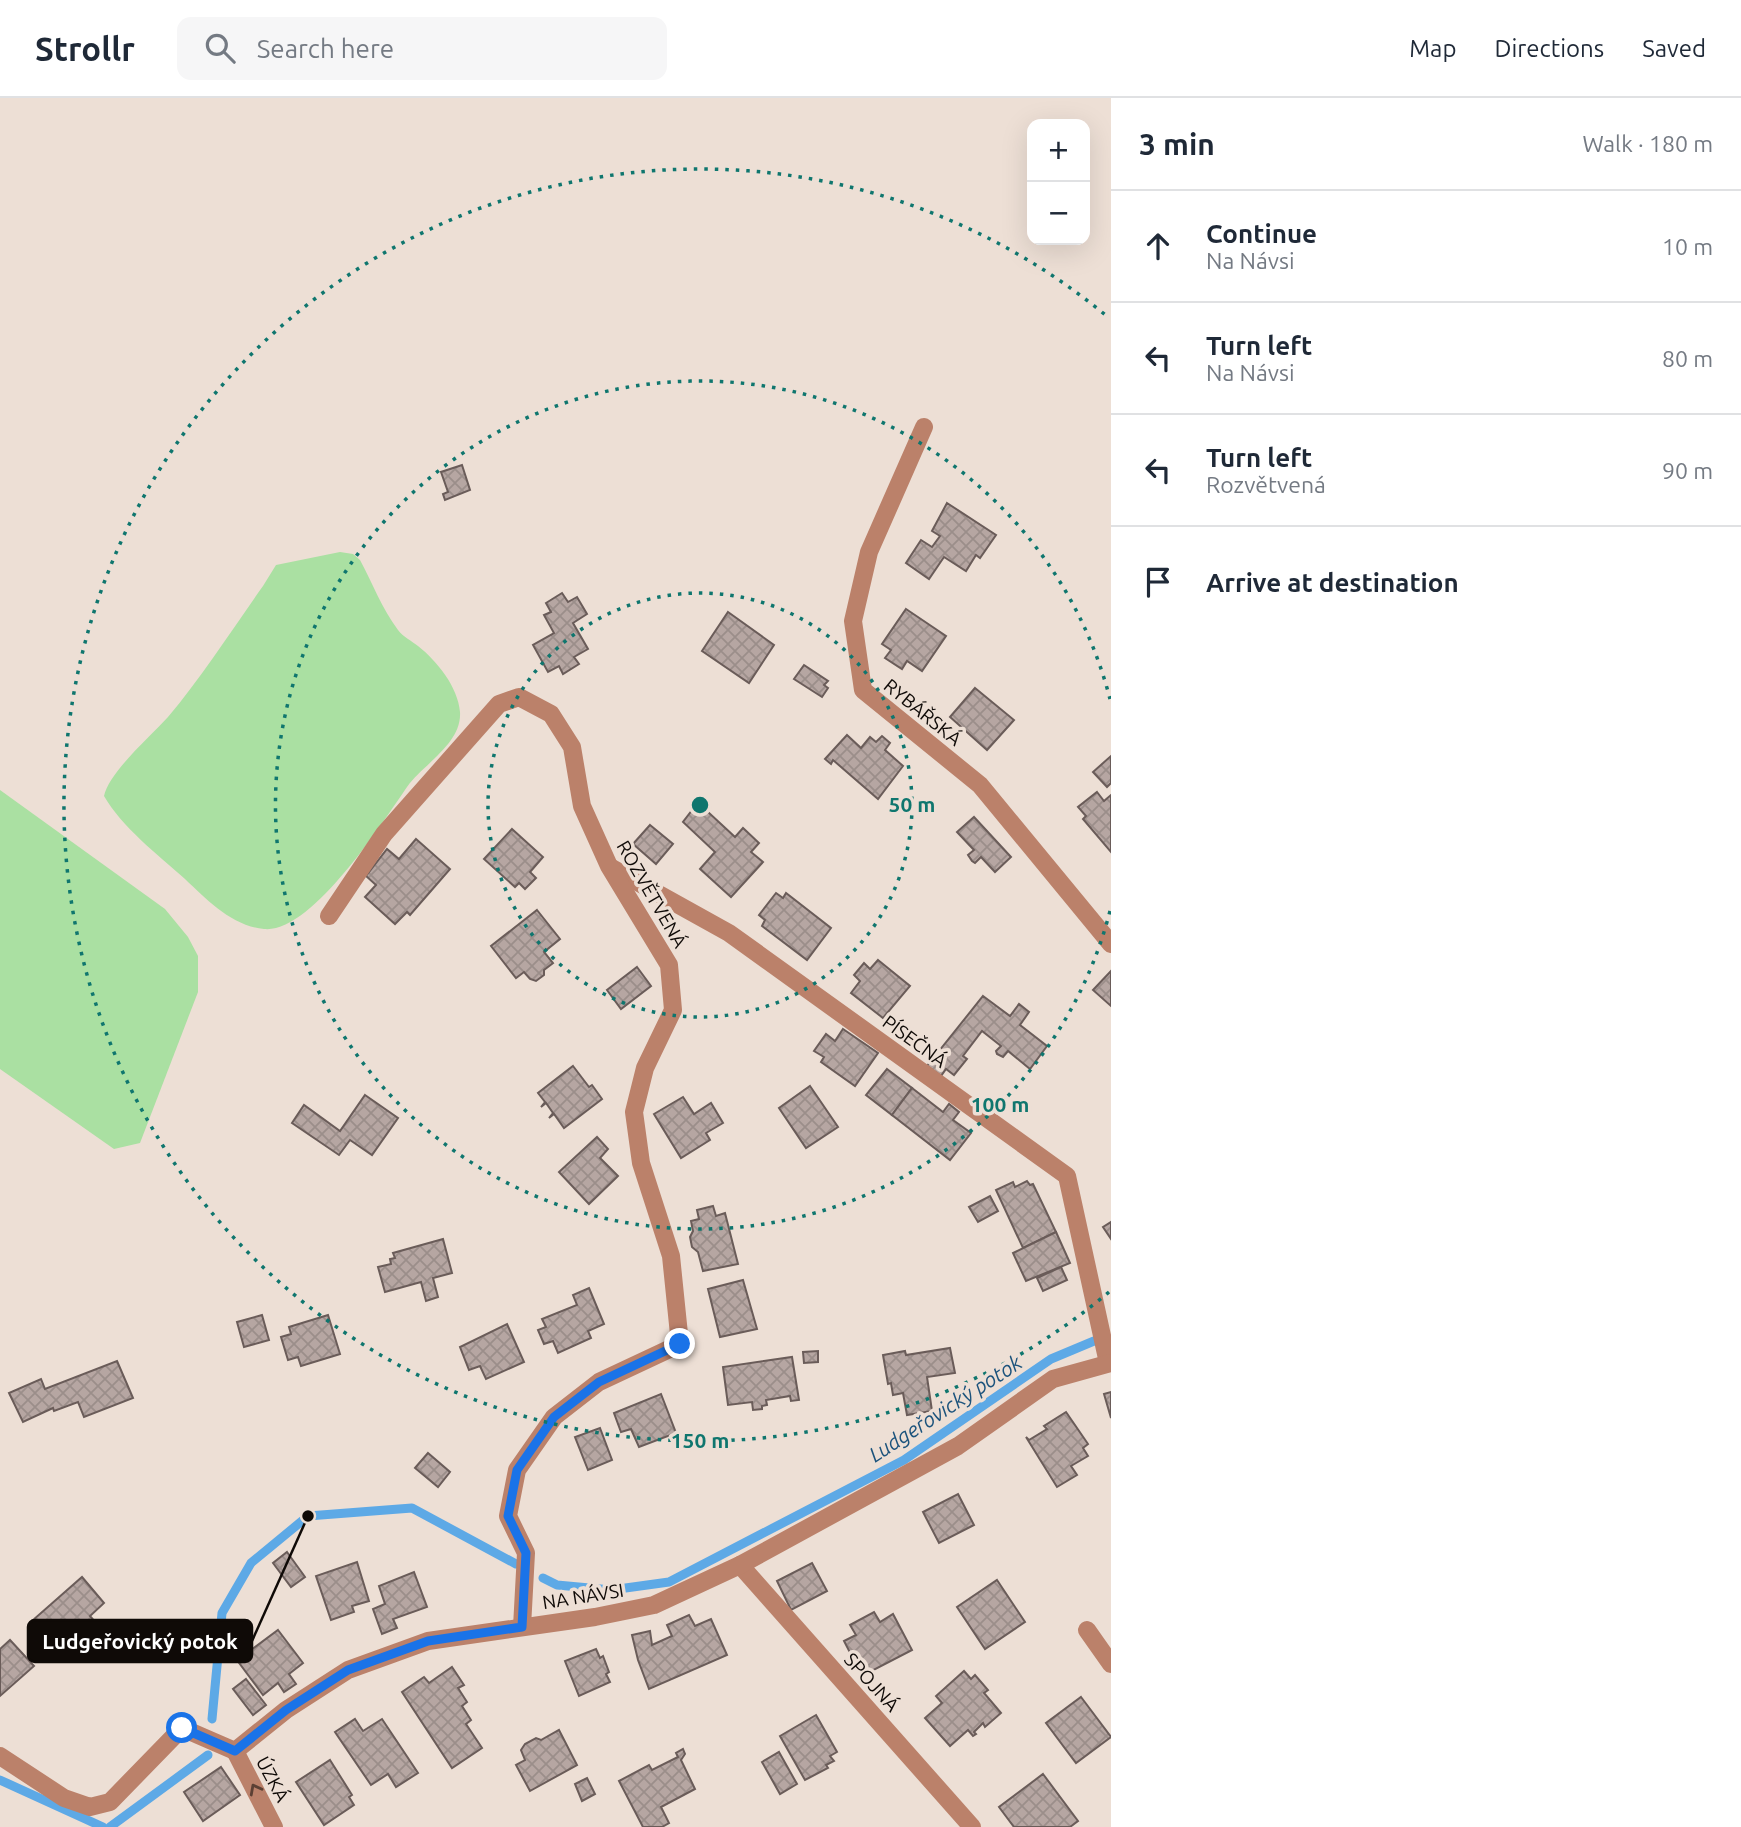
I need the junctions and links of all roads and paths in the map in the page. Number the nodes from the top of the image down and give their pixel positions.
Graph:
1 (924, 427) dead end
2 (609, 866) junction
3 (329, 916) dead end
4 (1111, 944) edge
5 (1110, 1363) edge
6 (740, 1565) junction
7 (522, 1627) junction
8 (1087, 1630) dead end
9 (1111, 1664) edge
10 (235, 1751) junction
11 (0, 1756) edge
12 (274, 1827) edge
13 (972, 1827) edge

1 - 4 street, RYBÁŘSKÁ
2 - 3 street, ROZVĚTVENÁ
2 - 5 street, PÍSEČNÁ
2 - 7 street, ROZVĚTVENÁ
5 - 6 street, NA NÁVSI
6 - 7 street, NA NÁVSI
6 - 13 street, SPOJNÁ
7 - 10 street, NA NÁVSI
8 - 9 street
10 - 11 street
12 -> 10 street, ÚZKÁ

